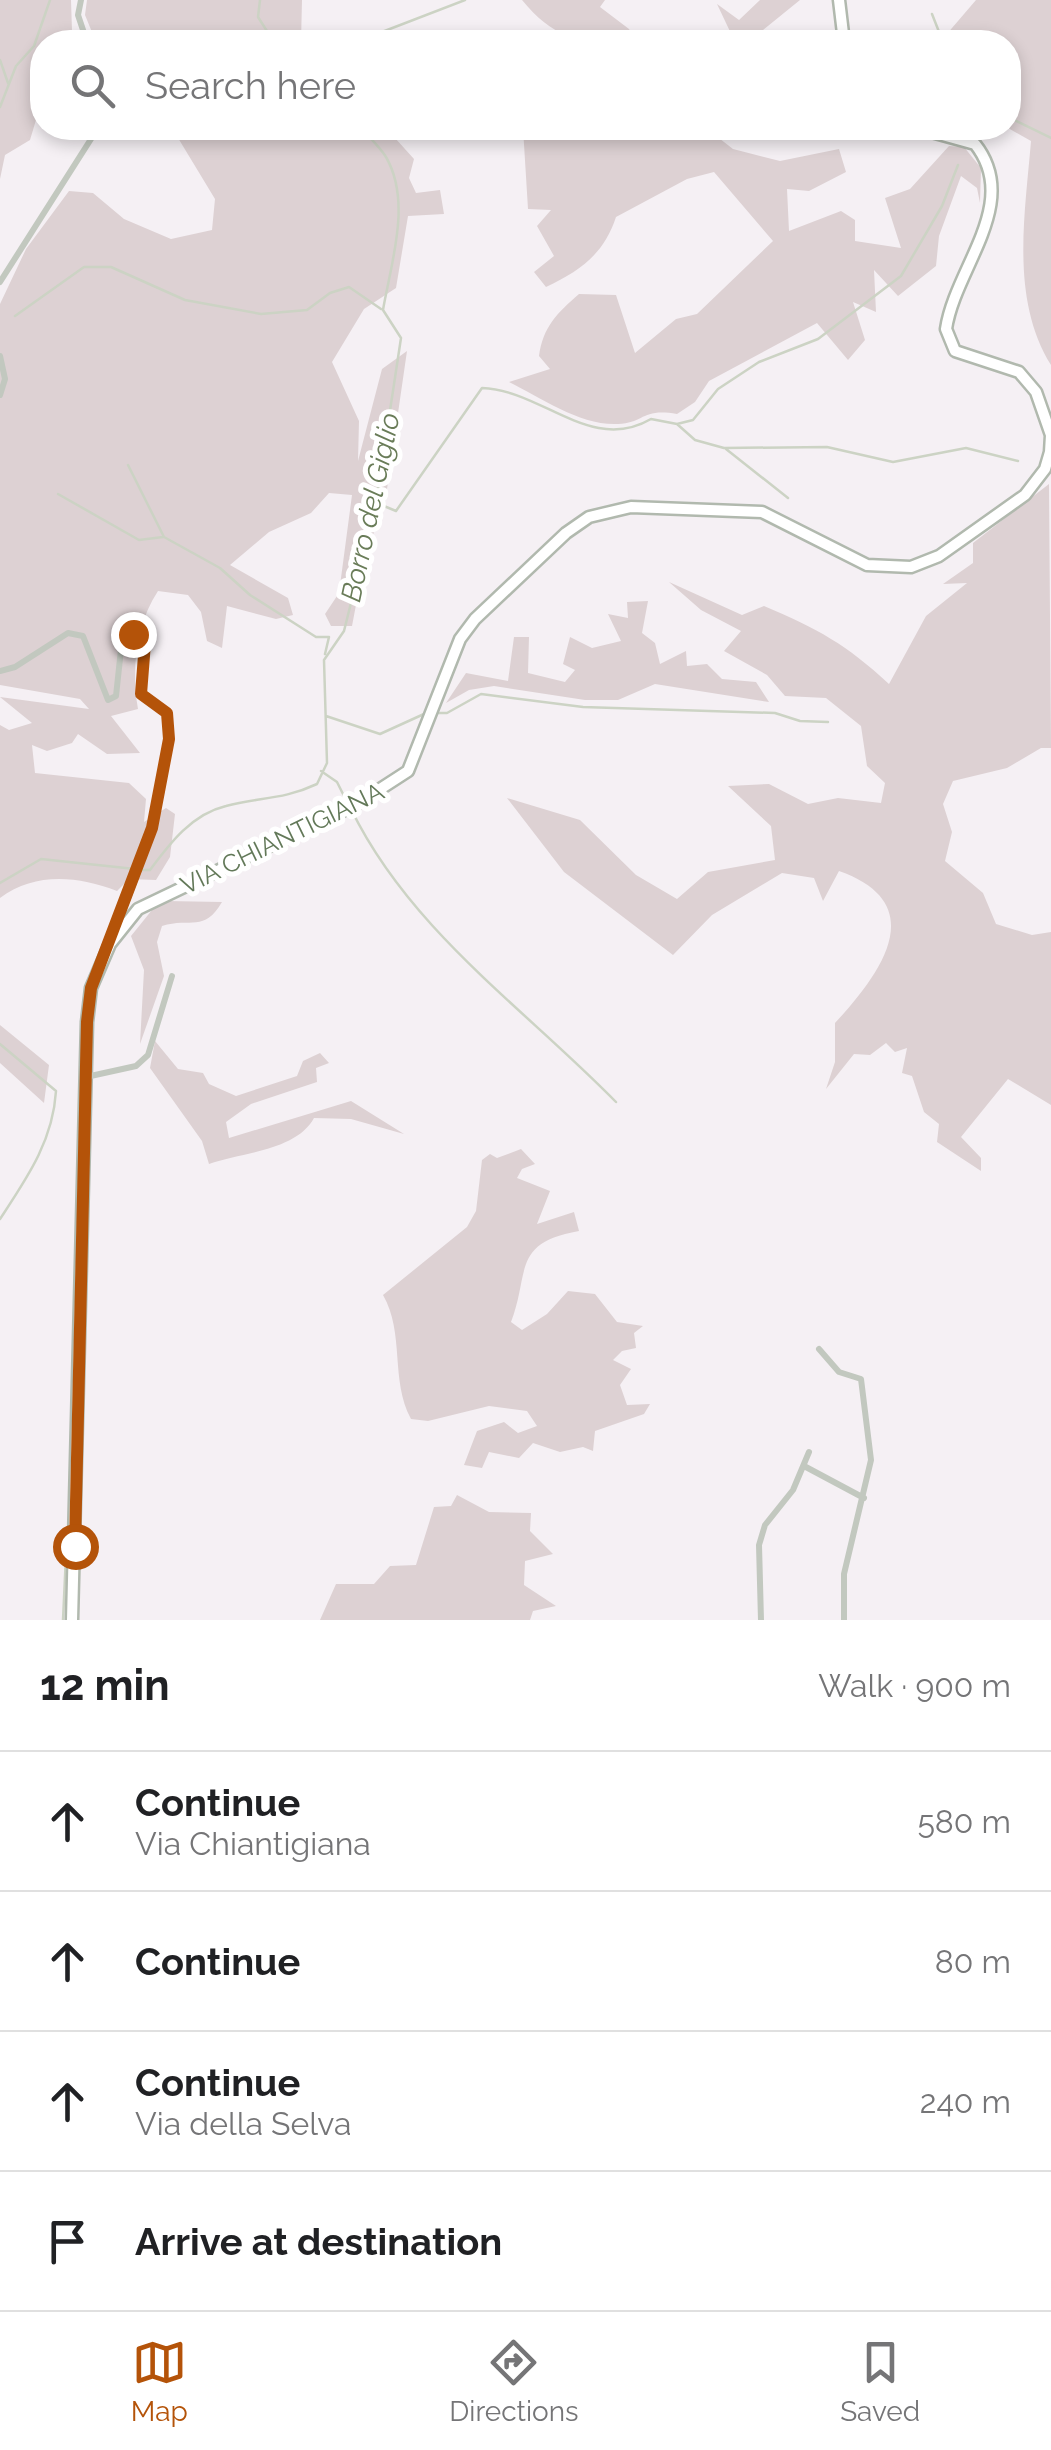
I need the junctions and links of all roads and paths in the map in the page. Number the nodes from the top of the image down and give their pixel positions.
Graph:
1 (81, 0) edge
2 (839, 0) edge
3 (83, 30) edge
4 (843, 30) edge
5 (90, 140) edge
6 (960, 140) edge
7 (0, 282) edge
8 (0, 356) edge
9 (0, 395) edge
10 (1050, 428) edge
11 (0, 671) edge
12 (110, 944) junction
13 (172, 976) dead end
14 (86, 1077) junction
15 (819, 1349) dead end
16 (810, 1452) dead end
17 (804, 1466) junction
18 (864, 1498) junction
19 (72, 1620) edge
20 (761, 1620) edge
21 (844, 1620) edge

1 - 3 street
2 - 4 main road
5 - 7 street
6 - 10 main road, VIA CHIANTIGIANA
8 - 9 street
10 - 12 main road, VIA CHIANTIGIANA
11 - 12 street
12 - 14 main road, VIA CHIANTIGIANA
13 - 14 street
14 - 19 main road, VIA CHIANTIGIANA
15 - 18 street
16 - 17 street
17 - 18 street
17 - 20 street
18 - 21 street

